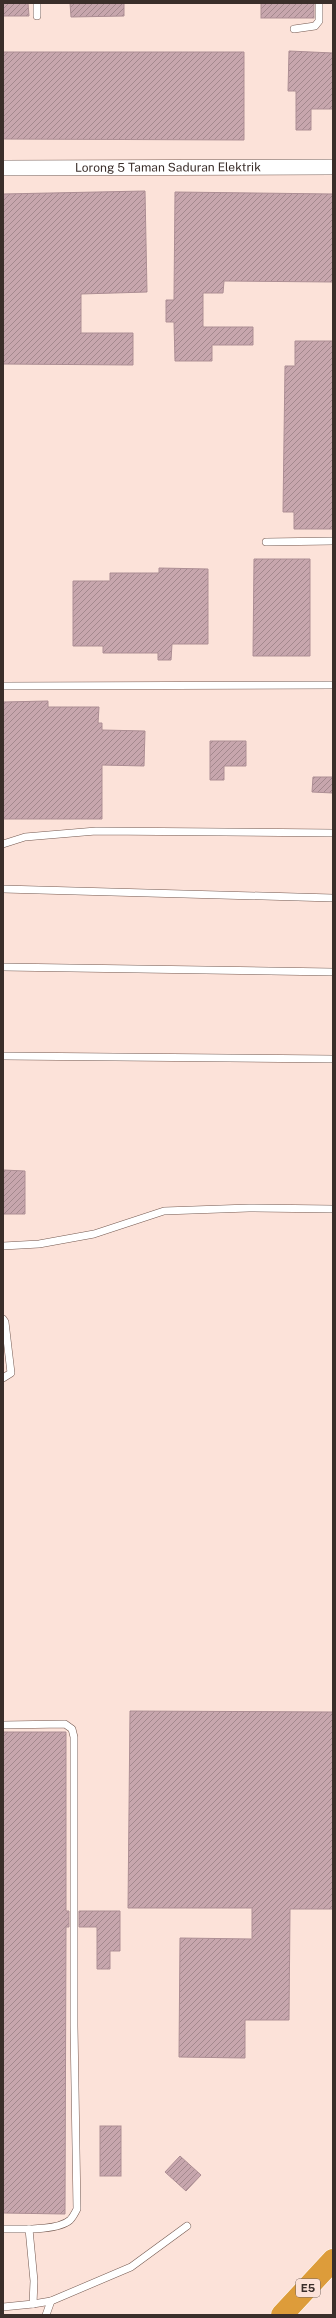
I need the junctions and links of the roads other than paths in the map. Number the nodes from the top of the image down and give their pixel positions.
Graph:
1 (37, 3) edge
2 (319, 3) edge
3 (37, 16) dead end
4 (294, 29) dead end
5 (3, 168) edge
6 (333, 168) edge
7 (333, 541) edge
8 (266, 542) dead end
9 (333, 685) edge
10 (3, 686) edge
11 (333, 833) edge
12 (3, 844) edge
13 (3, 889) edge
14 (333, 898) edge
15 (3, 967) edge
16 (333, 972) edge
17 (3, 1056) edge
18 (333, 1059) edge
19 (333, 1209) edge
20 (3, 1246) edge
21 (3, 1319) edge
22 (3, 1378) edge
23 (3, 1725) edge
24 (187, 2226) dead end
25 (3, 2229) edge
26 (29, 2229) junction
27 (333, 2260) edge
28 (51, 2301) junction
29 (33, 2304) junction
30 (3, 2307) edge
31 (46, 2315) edge
32 (282, 2315) edge

1 - 3 lane
2 - 4 lane
5 - 6 street, Lorong 5 Taman Saduran Elektrik
7 - 8 lane
9 - 10 lane
11 - 12 lane
13 - 14 lane
15 - 16 lane
17 - 18 lane
19 - 20 lane
21 - 22 lane
23 - 26 lane
24 - 28 lane
25 - 26 lane
26 - 29 lane
27 - 32 highway, E5
28 - 29 lane
28 - 31 lane
29 - 30 lane

